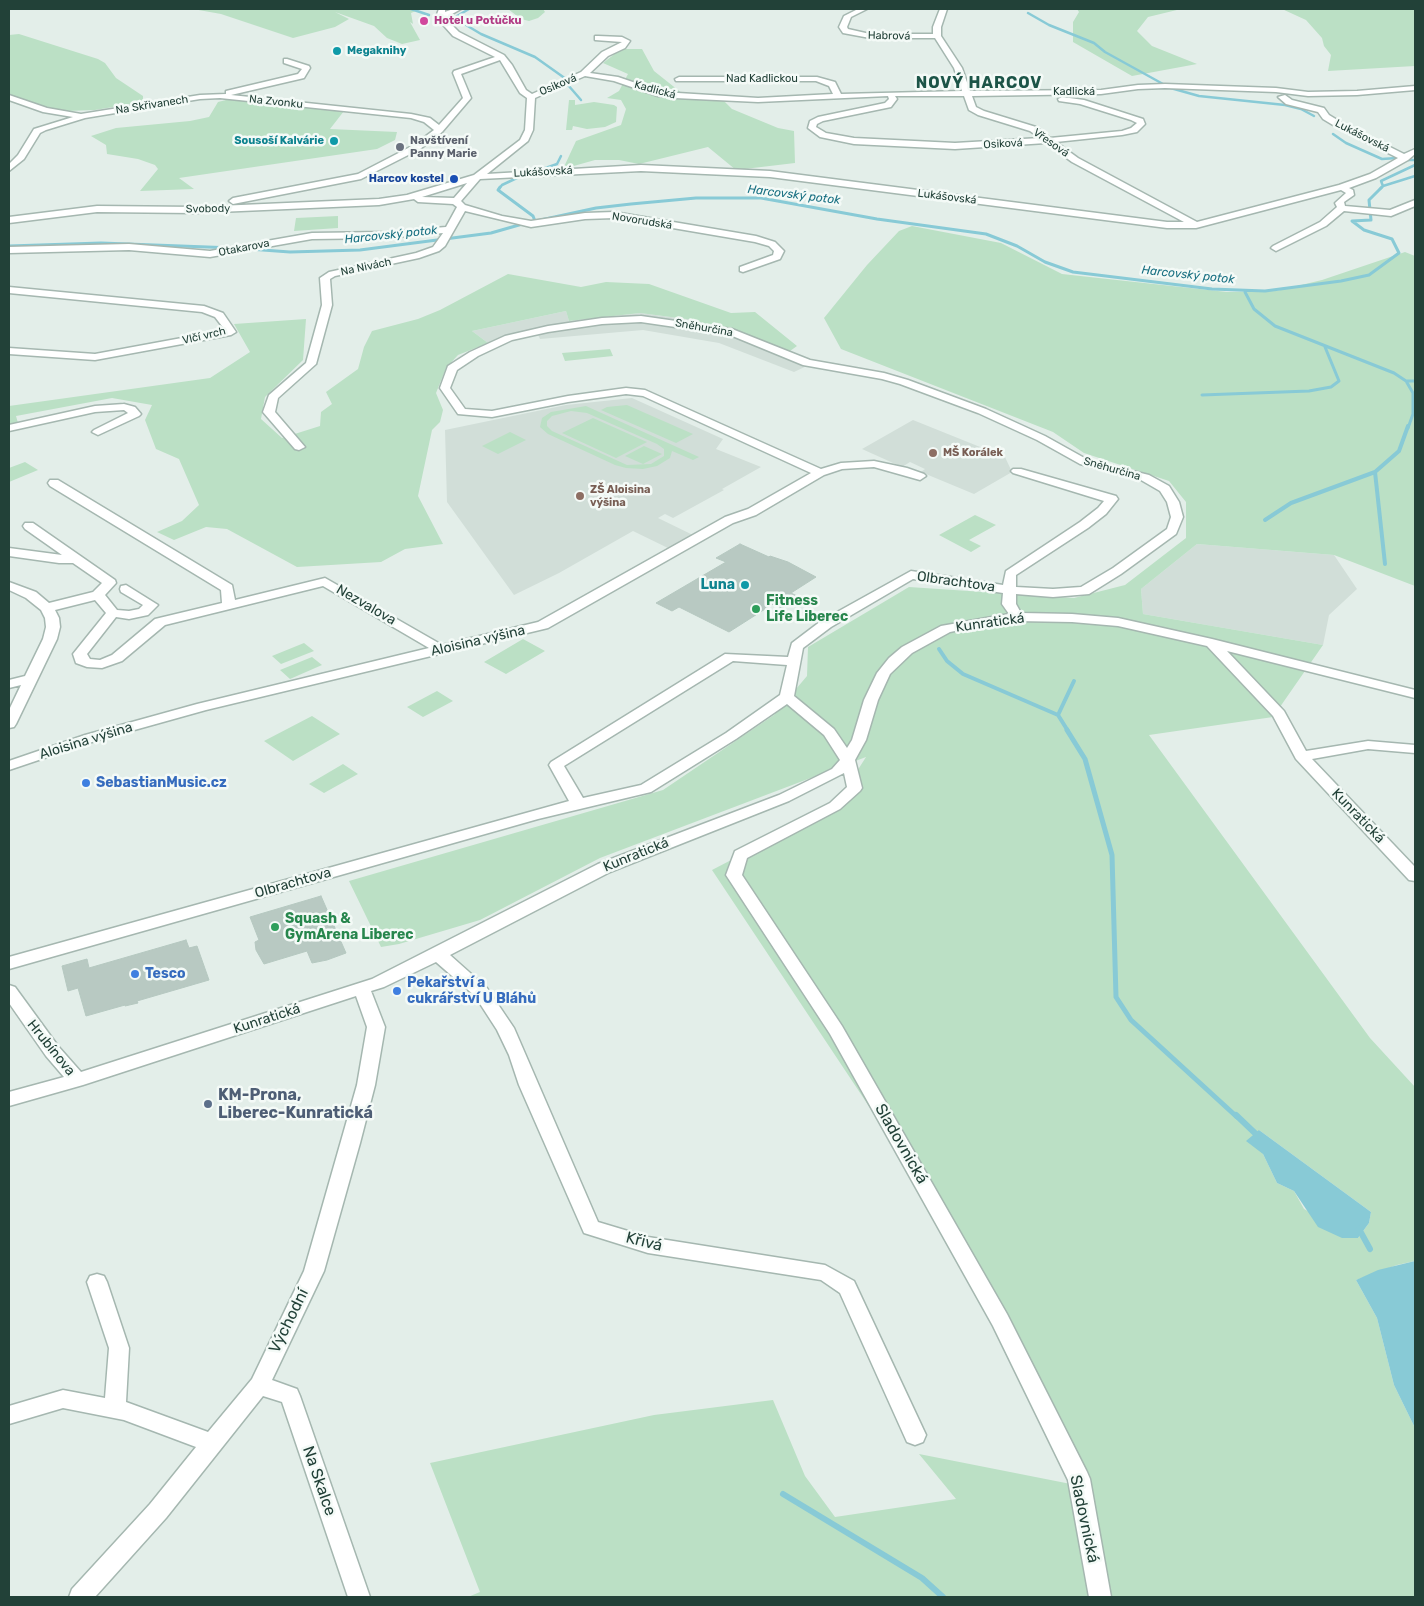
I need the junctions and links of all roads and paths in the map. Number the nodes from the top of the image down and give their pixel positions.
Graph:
1 (458, 9) edge
2 (862, 9) edge
3 (944, 9) edge
4 (441, 13) edge
5 (936, 36) junction
6 (598, 38) dead end
7 (501, 57) junction
8 (287, 61) dead end
9 (584, 74) junction
10 (679, 79) dead end
11 (1415, 88) edge
12 (1267, 90) junction
13 (998, 92) junction
14 (967, 93) junction
15 (890, 94) junction
16 (220, 96) junction
17 (531, 96) junction
18 (838, 96) junction
19 (9, 97) edge
20 (84, 116) junction
21 (439, 130) junction
22 (1049, 140) junction
23 (1415, 151) edge
24 (1405, 158) junction
25 (9, 168) edge
26 (477, 177) junction
27 (1342, 187) junction
28 (408, 198) junction
29 (1415, 203) edge
30 (459, 204) junction
31 (1342, 208) junction
32 (189, 210) junction
33 (9, 220) edge
34 (1196, 225) junction
35 (445, 236) junction
36 (1276, 248) dead end
37 (9, 250) edge
38 (743, 269) dead end
39 (9, 290) edge
40 (9, 351) edge
41 (9, 428) edge
42 (98, 432) dead end
43 (299, 447) dead end
44 (1017, 472) dead end
45 (820, 473) junction
46 (920, 476) dead end
47 (54, 483) dead end
48 (29, 526) dead end
49 (9, 552) edge
50 (75, 559) junction
51 (9, 586) edge
52 (126, 589) dead end
53 (1009, 590) junction
54 (98, 595) junction
55 (229, 605) junction
56 (47, 608) junction
57 (113, 613) junction
58 (1017, 617) junction
59 (1212, 644) junction
60 (440, 649) junction
61 (793, 661) junction
62 (31, 679) junction
63 (9, 684) edge
64 (1415, 694) edge
65 (788, 698) junction
66 (9, 724) edge
67 (1415, 749) edge
68 (1301, 756) junction
69 (848, 760) junction
70 (9, 766) edge
71 (578, 803) junction
72 (1415, 876) edge
73 (438, 954) junction
74 (9, 963) edge
75 (362, 989) junction
76 (9, 991) edge
77 (77, 1080) junction
78 (9, 1099) edge
79 (97, 1282) dead end
80 (259, 1385) junction
81 (115, 1409) junction
82 (9, 1415) edge
83 (915, 1436) dead end
84 (212, 1443) junction
85 (80, 1597) edge
86 (359, 1597) edge
87 (1100, 1597) edge

1 - 4 street
2 - 5 street, Habrová
3 - 5 street
4 - 7 street
5 - 14 street, Vřesová
6 - 9 street
7 - 17 street
7 - 21 street
8 - 16 street, Na Zvonku
9 - 17 street, Osiková
9 - 18 street, Kadlická
10 - 18 street, Nad Kadlickou
11 - 12 street, Kadlická
12 - 13 street, Kadlická
12 - 24 street, Lukášovská
13 - 14 street, Kadlická
13 - 22 street, Osiková
14 - 15 street, Kadlická
14 - 22 street, Vřesová
15 - 18 street, Kadlická
15 - 22 street, Osiková
16 - 20 street, Na Skřivanech
16 - 21 street, Na Zvonku
17 - 26 street
19 - 20 street, Na Skřivanech
20 - 25 street, Na Skřivanech
21 - 32 street
22 - 34 street, Vřesová
23 - 24 street, Lukášovská
24 - 27 street, Lukášovská
26 - 28 street, Svobody
26 - 30 street
26 - 34 street, Lukášovská
27 - 31 street
27 - 34 street, Lukášovská
28 - 30 street, Svobody
28 - 32 street, Svobody
29 - 31 street
30 - 35 street, Na Nivách
30 - 38 street, Novorudská
31 - 36 street
32 - 33 street, Svobody
35 - 37 street, Otakarova
35 - 43 street, Na Nivách
39 - 40 street, Vlčí vrch
41 - 42 street
44 - 53 street, Olbrachtova
45 - 46 street, Aloisina výšina
45 - 53 street, Sněhurčina
45 - 60 street, Aloisina výšina
47 - 55 street
48 - 50 street
49 - 50 street
50 - 54 street
51 - 56 street
52 - 57 street
53 - 58 street
53 - 61 street, Olbrachtova
54 - 56 street
54 - 57 street
55 - 57 street, Nezvalova
55 - 60 street, Nezvalova
56 - 62 street
58 - 59 street, Kunratická
58 - 69 street, Kunratická
59 - 64 street, Kunratická
59 - 68 street, Kunratická
60 - 70 street, Aloisina výšina
61 - 65 street, Olbrachtova
61 - 71 street
62 - 63 street
62 - 66 street
65 - 69 street
65 - 71 street, Olbrachtova
67 - 68 street
68 - 72 street, Kunratická
69 - 73 street, Kunratická
69 - 87 street, Sladovnická
71 - 74 street, Olbrachtova
73 - 75 street, Kunratická
73 - 83 street, Křivá
75 - 77 street, Kunratická
75 - 80 street, Východní
76 - 77 street, Hrubínova
77 - 78 street, Kunratická
79 - 81 street
80 - 84 street, Východní
80 - 86 street, Na Skalce
81 - 82 street
81 - 84 street
84 - 85 street, Východní

